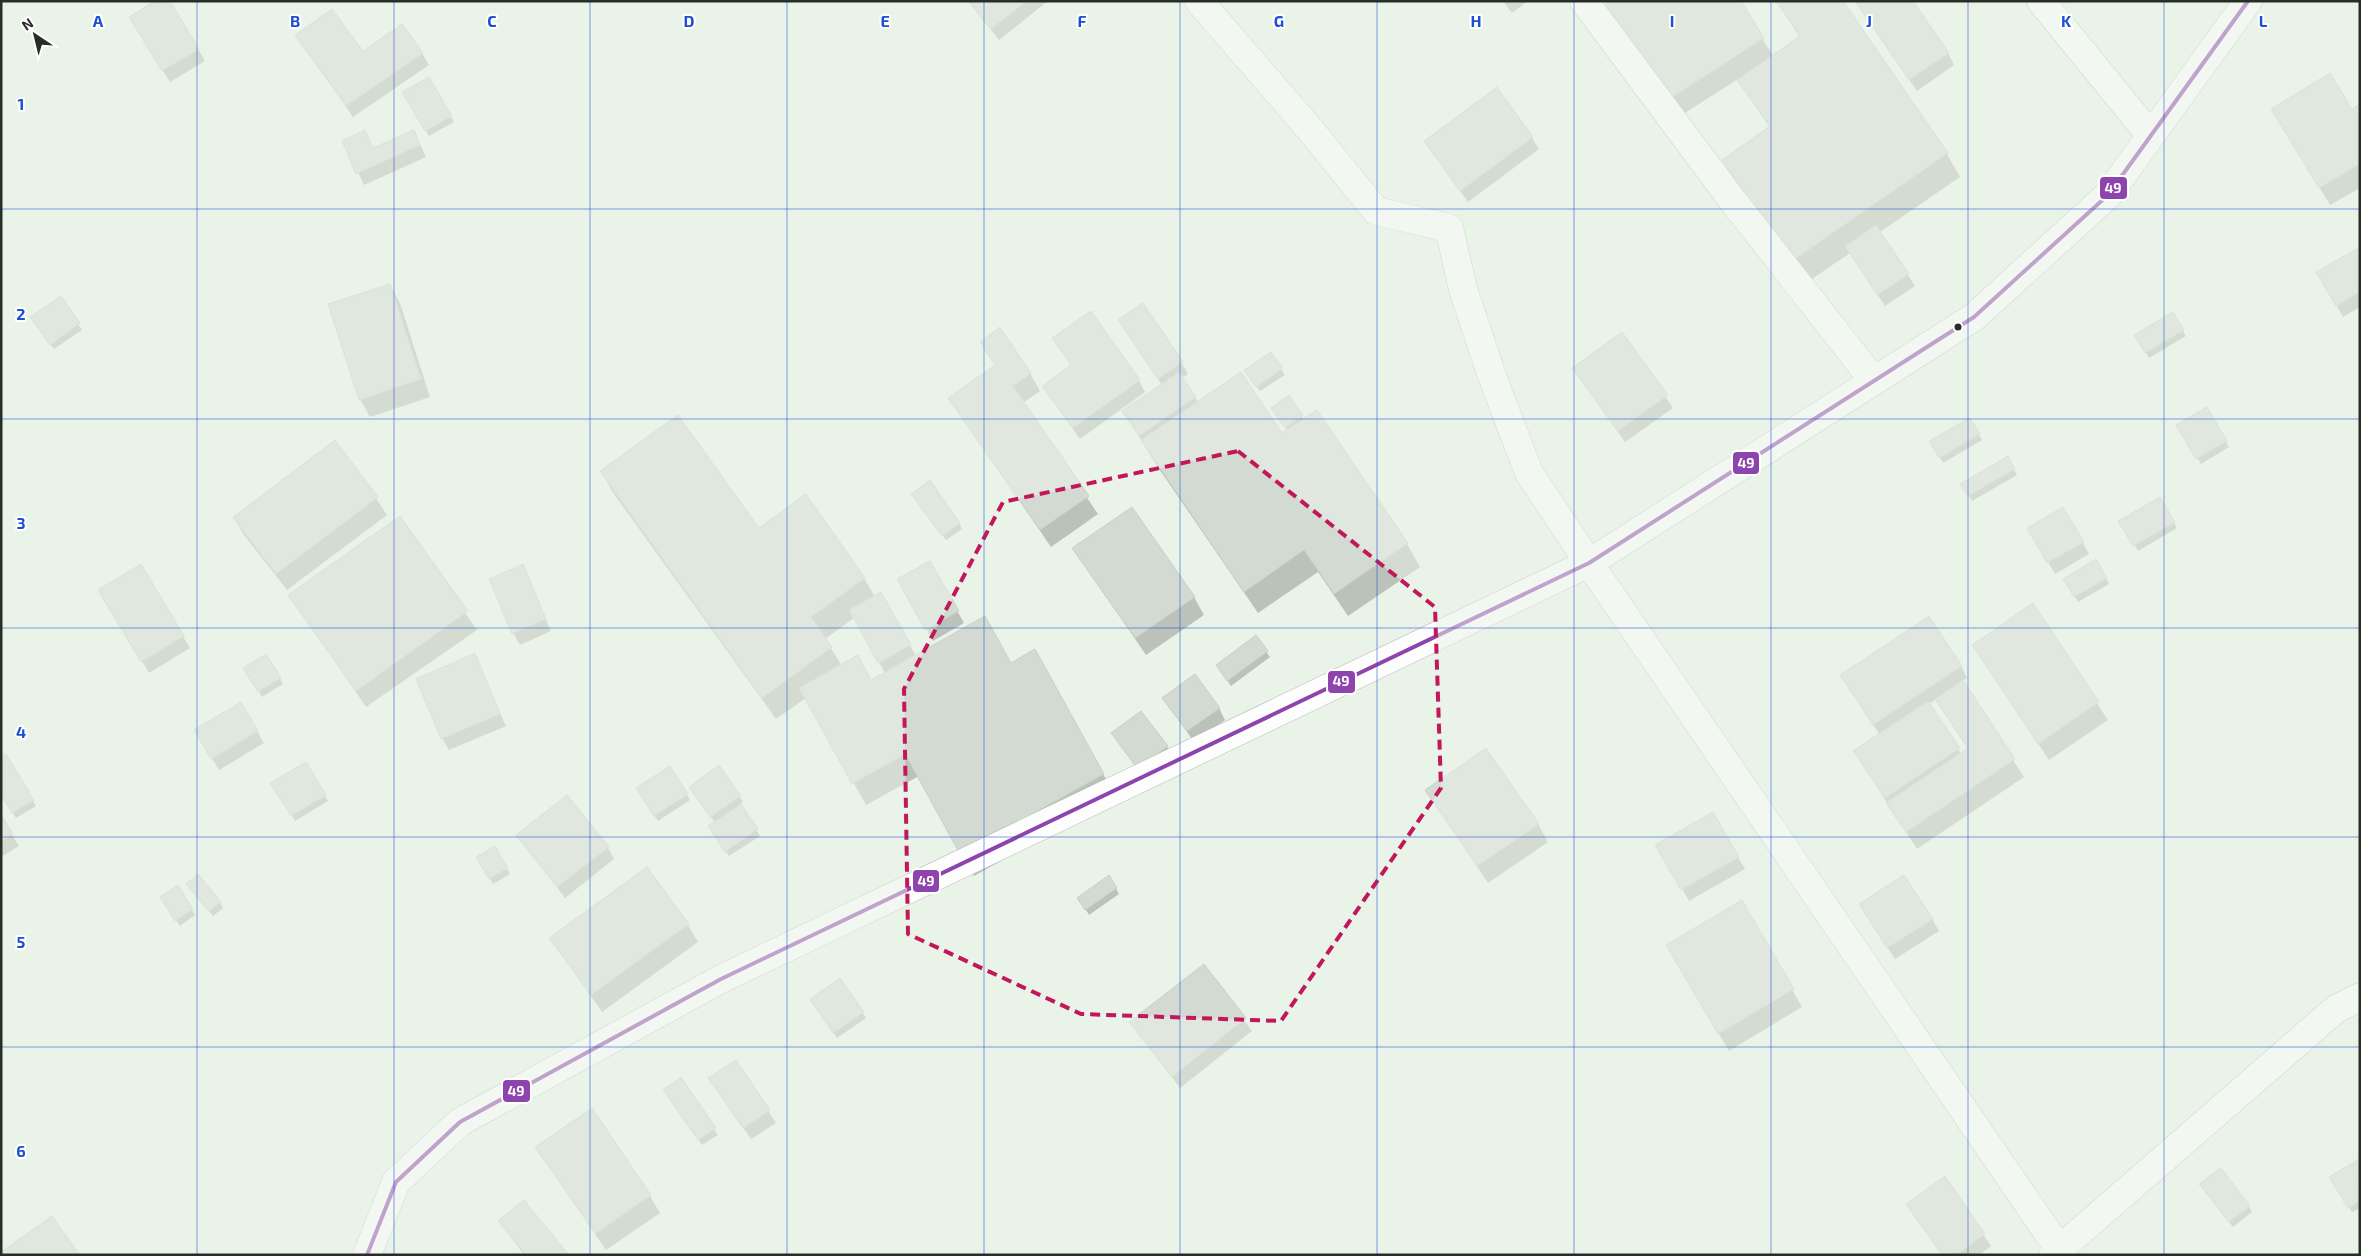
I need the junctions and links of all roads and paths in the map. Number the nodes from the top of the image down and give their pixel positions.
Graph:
1 (1199, 1) edge
2 (1584, 1) edge
3 (2041, 1) edge
4 (2248, 1) edge
5 (2150, 135) junction
6 (1874, 381) junction
7 (1589, 563) junction
8 (2360, 997) edge
9 (2056, 1252) edge
10 (367, 1255) edge

1 - 7 street
2 - 6 street
3 - 5 street
4 - 5 street
5 - 6 street
6 - 7 street
7 - 9 street
7 - 10 street
8 - 9 street

